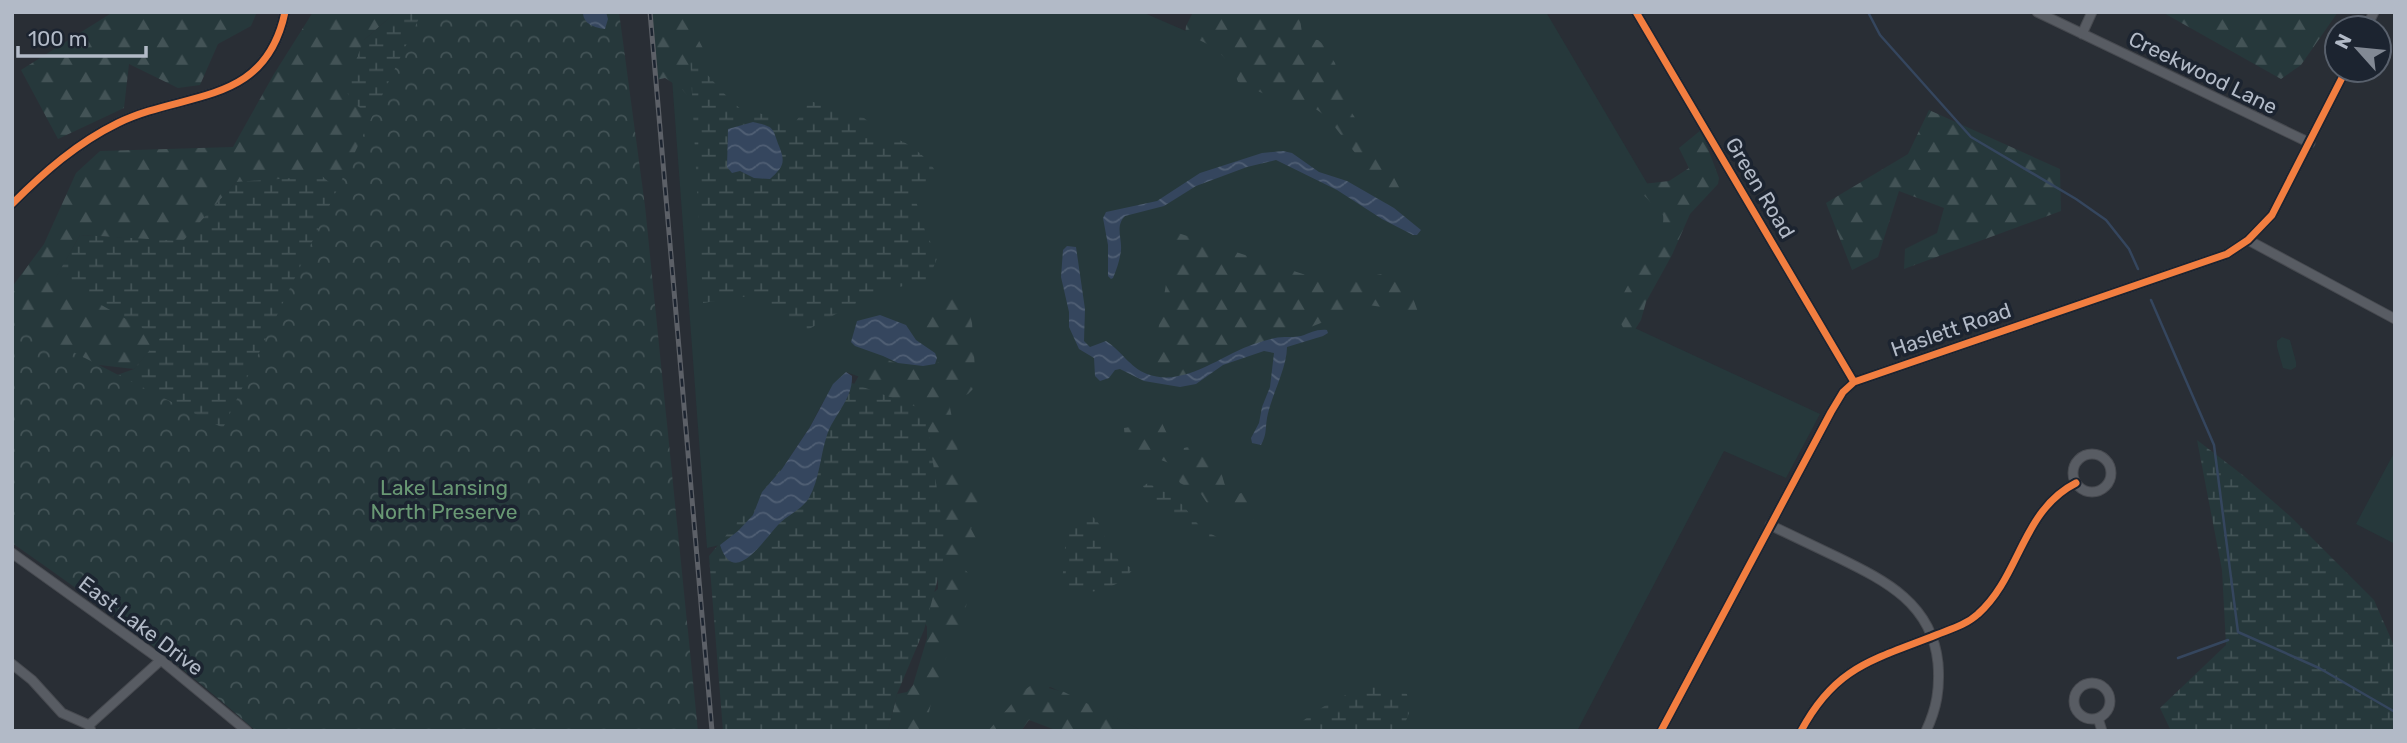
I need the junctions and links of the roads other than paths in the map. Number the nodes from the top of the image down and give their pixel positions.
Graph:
1 (285, 12) edge
2 (1636, 12) edge
3 (2037, 12) edge
4 (2092, 12) edge
5 (2082, 34) junction
6 (2339, 84) edge
7 (2310, 143) junction
8 (12, 204) edge
9 (2248, 240) junction
10 (2395, 319) edge
11 (1854, 383) junction
12 (2076, 484) junction
13 (1770, 525) junction
14 (12, 553) edge
15 (1931, 636) junction
16 (161, 660) junction
17 (12, 664) edge
18 (2098, 718) junction
19 (90, 728) edge
20 (247, 731) edge
21 (1661, 731) edge
22 (1801, 731) edge
23 (1926, 731) edge
24 (2102, 731) edge

1 - 8 street
2 - 11 street, Green Road
3 - 5 street, Creekwood Lane
4 - 5 street
5 - 7 street, Creekwood Lane
6 - 7 street, Haslett Road
7 - 9 street, Haslett Road
9 - 10 street
9 - 11 street, Haslett Road
11 - 13 street
12 - 12 street
12 - 15 street
13 - 15 street
13 - 21 street
14 - 16 street, East Lake Drive
15 - 22 street
15 - 23 street
16 - 19 street
16 - 20 street, East Lake Drive
17 - 19 street
18 - 18 street
18 - 24 street

